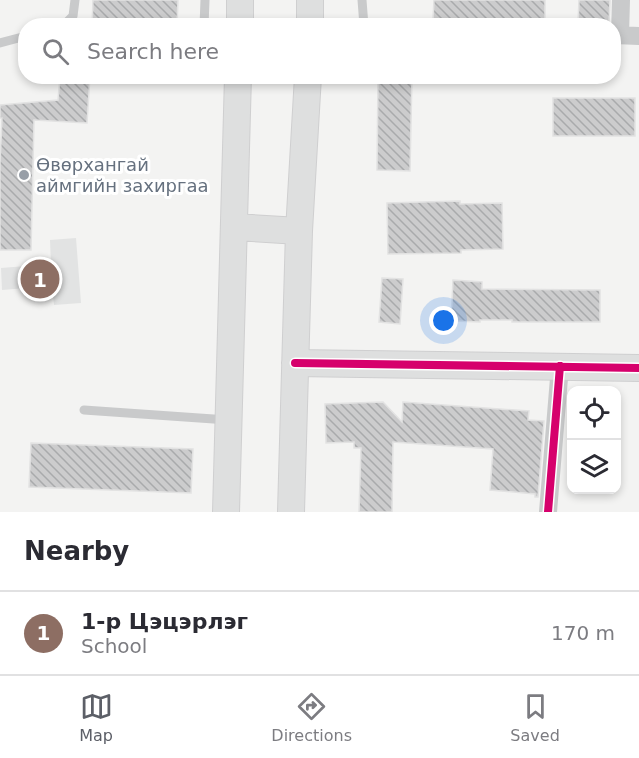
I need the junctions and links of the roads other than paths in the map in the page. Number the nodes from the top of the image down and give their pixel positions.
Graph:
1 (75, 0) edge
2 (205, 0) edge
3 (240, 0) edge
4 (310, 0) edge
5 (362, 0) edge
6 (621, 0) edge
7 (71, 18) edge
8 (204, 18) edge
9 (240, 18) edge
10 (310, 18) edge
11 (363, 18) edge
12 (619, 18) edge
13 (621, 35) edge
14 (639, 36) edge
15 (18, 38) edge
16 (0, 43) edge
17 (238, 84) edge
18 (307, 84) edge
19 (235, 227) junction
20 (298, 231) junction
21 (295, 363) junction
22 (560, 366) junction
23 (639, 368) edge
24 (84, 410) dead end
25 (229, 420) junction
26 (226, 512) edge
27 (291, 512) edge
28 (548, 512) edge

1 - 7 lane
2 - 8 lane
3 - 9 main road
4 - 10 main road
5 - 11 lane
6 - 12 street
13 - 14 street
15 - 16 lane
17 - 19 main road
18 - 20 main road
19 - 20 main road
19 - 25 main road
20 - 21 main road
21 - 22 main road
21 - 27 main road
22 - 23 main road
22 - 28 street
24 - 25 lane
25 - 26 main road

